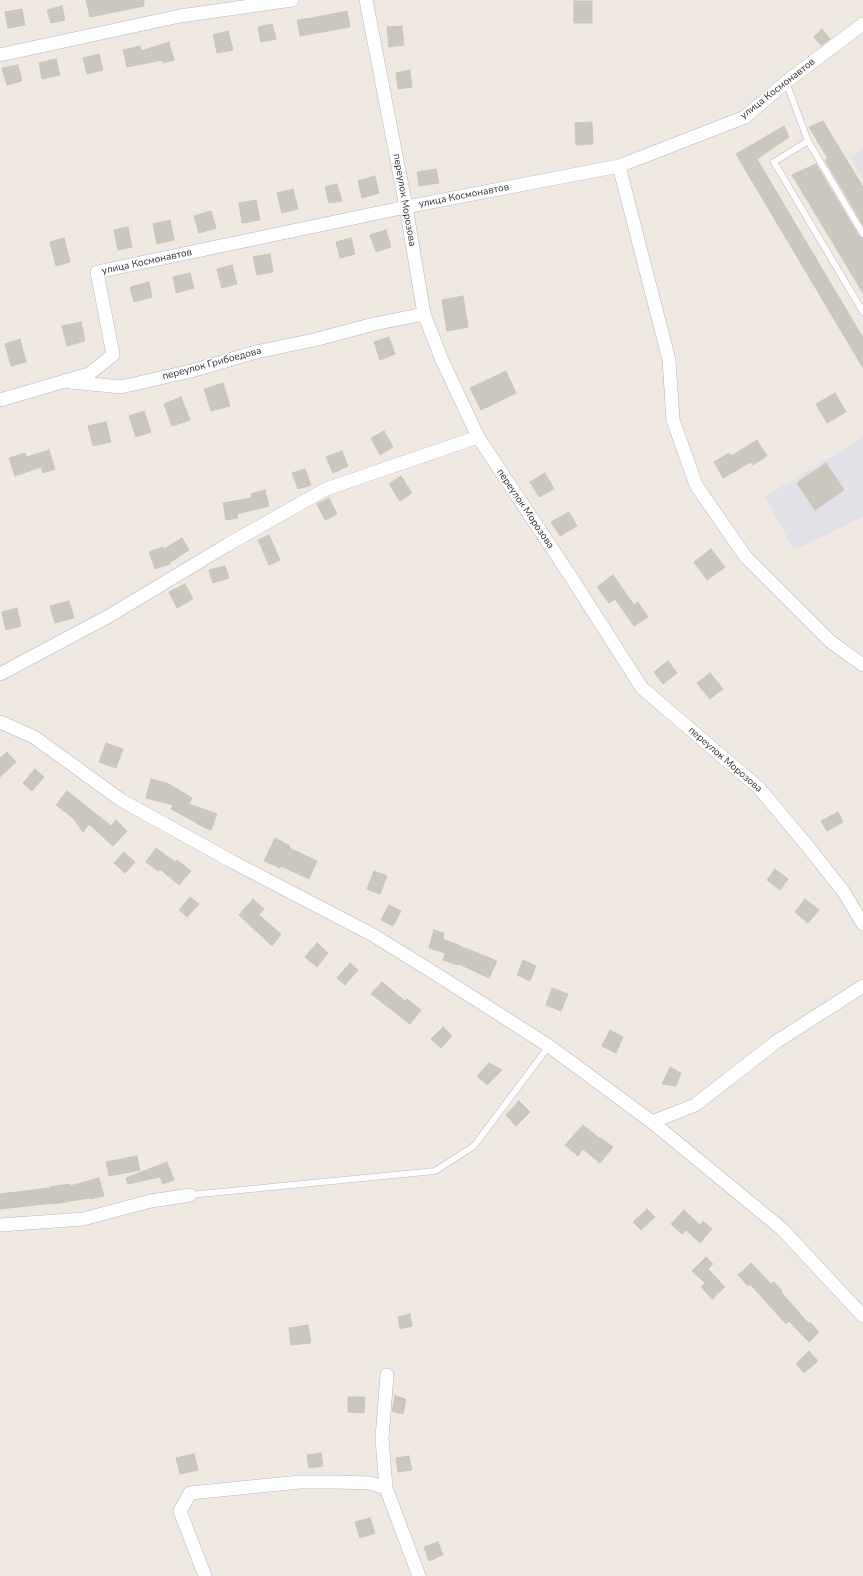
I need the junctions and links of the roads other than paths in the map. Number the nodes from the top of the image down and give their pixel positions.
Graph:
1 (292, 0) edge
2 (366, 0) edge
3 (863, 24) edge
4 (0, 55) edge
5 (786, 82) junction
6 (808, 141) junction
7 (619, 166) junction
8 (406, 207) junction
9 (863, 234) edge
10 (863, 312) edge
11 (424, 314) junction
12 (65, 382) junction
13 (0, 400) edge
14 (478, 437) junction
15 (863, 665) edge
16 (0, 674) edge
17 (0, 722) edge
18 (863, 924) edge
19 (863, 986) edge
20 (549, 1046) junction
21 (652, 1122) junction
22 (190, 1195) joint
23 (0, 1225) edge
24 (863, 1316) edge
25 (387, 1375) dead end
26 (386, 1488) junction
27 (205, 1576) edge
28 (419, 1576) edge

1 - 4 street
2 - 8 street, переулок Морозова
3 - 5 street, улица Космонавтов
5 - 6 lane
5 - 7 street, улица Космонавтов
6 - 9 lane
6 - 10 lane
7 - 8 street, улица Космонавтов
7 - 15 street
8 - 11 street, переулок Морозова
8 - 12 street, улица Космонавтов
11 - 12 street, переулок Грибоедова
11 - 14 street, переулок Морозова
12 - 13 street, переулок Грибоедова
14 - 16 street
14 - 18 street, переулок Морозова
17 - 20 street
19 - 21 street
20 - 21 street
20 - 22 lane
21 - 24 street
22 - 23 street
25 - 26 street
26 - 27 street
26 - 28 street

